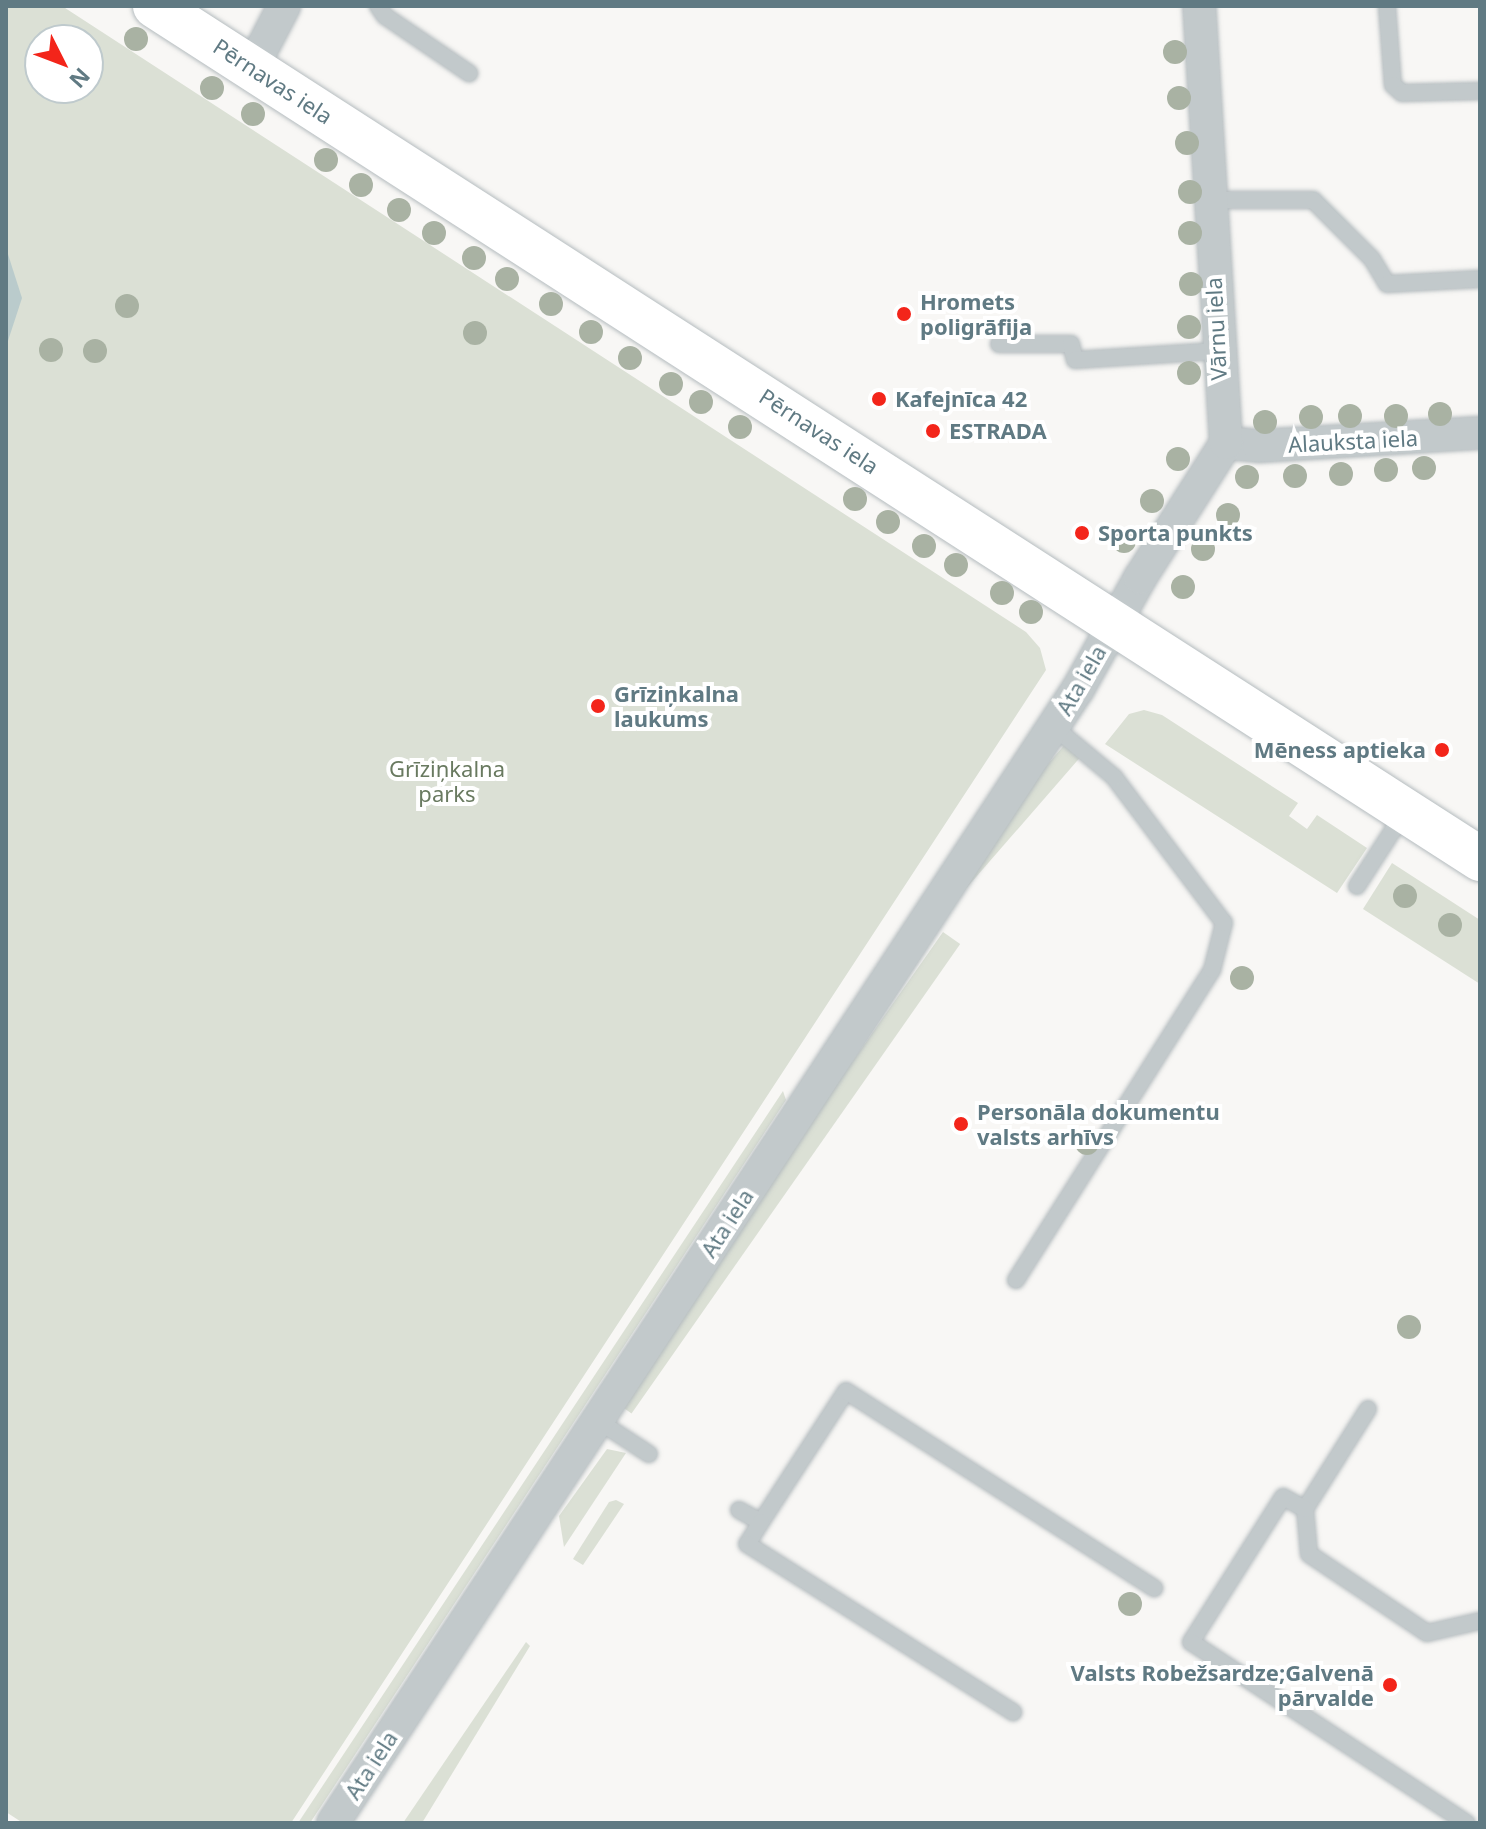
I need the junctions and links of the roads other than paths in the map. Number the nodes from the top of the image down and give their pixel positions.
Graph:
1 (155, 6) edge
2 (284, 6) edge
3 (378, 6) edge
4 (1199, 6) edge
5 (1387, 6) edge
6 (252, 68) junction
7 (469, 73) dead end
8 (1480, 91) edge
9 (1210, 200) junction
10 (1480, 279) edge
11 (999, 344) dead end
12 (1217, 351) junction
13 (1480, 433) edge
14 (1226, 443) junction
15 (1115, 620) junction
16 (1053, 726) junction
17 (1405, 811) junction
18 (1480, 859) edge
19 (1357, 886) dead end
20 (1016, 1280) dead end
21 (1368, 1409) dead end
22 (597, 1420) junction
23 (649, 1454) dead end
24 (1305, 1509) junction
25 (739, 1510) dead end
26 (761, 1522) junction
27 (1154, 1588) dead end
28 (1480, 1621) edge
29 (1013, 1712) dead end
30 (333, 1823) edge
31 (1467, 1823) edge

1 - 6 main road, Pērnavas iela
2 - 6 street
3 - 7 lane
4 - 9 street, Vārnu iela
5 - 8 lane
6 - 15 main road, Pērnavas iela
9 - 10 lane
9 - 12 street, Vārnu iela
11 - 12 lane
12 - 14 street, Vārnu iela
13 - 14 street, Alauksta iela
14 - 15 street
15 - 16 street, Ata iela
15 - 17 main road, Pērnavas iela
16 - 20 lane
16 - 22 street, Ata iela
17 - 18 main road, Pērnavas iela
17 - 19 lane
21 - 24 lane
22 - 23 lane
22 - 30 street, Ata iela
24 - 28 lane
24 - 31 lane
25 - 26 lane
26 - 27 lane
26 - 29 lane

